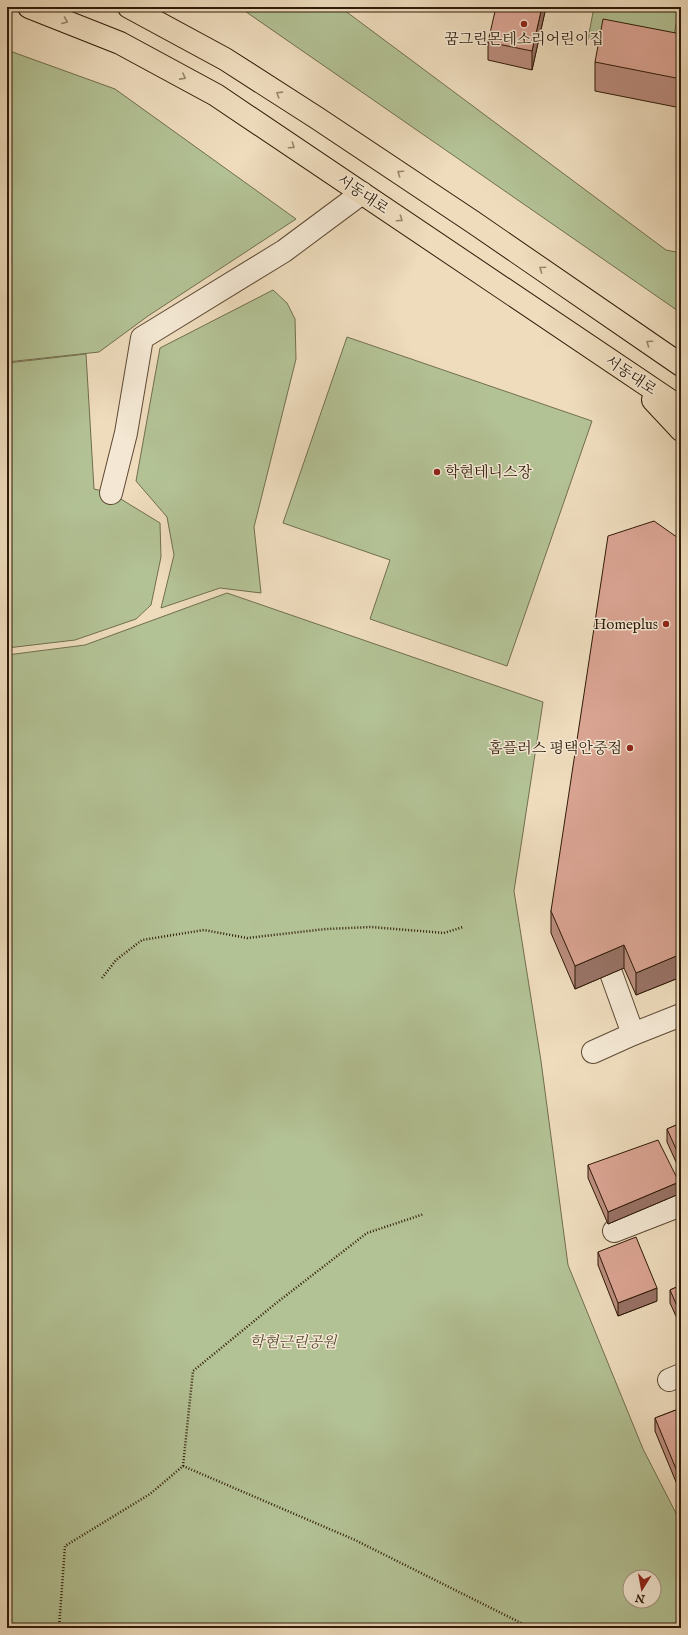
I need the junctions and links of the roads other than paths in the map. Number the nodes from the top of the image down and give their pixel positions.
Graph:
1 (29, 7) edge
2 (129, 7) edge
3 (362, 193) junction
4 (681, 365) edge
5 (629, 374) junction
6 (681, 408) edge
7 (681, 430) edge
8 (111, 493) dead end
9 (611, 973) edge
10 (681, 1015) edge
11 (633, 1034) junction
12 (593, 1052) dead end
13 (681, 1205) edge
14 (614, 1232) dead end

1 -> 3 main road, 서동대로
4 -> 2 main road
3 -> 5 main road, 서동대로
3 - 8 lane
5 - 6 main road, 서동대로
5 - 7 main road
9 - 11 lane
10 - 11 lane
11 - 12 lane
13 - 14 lane

